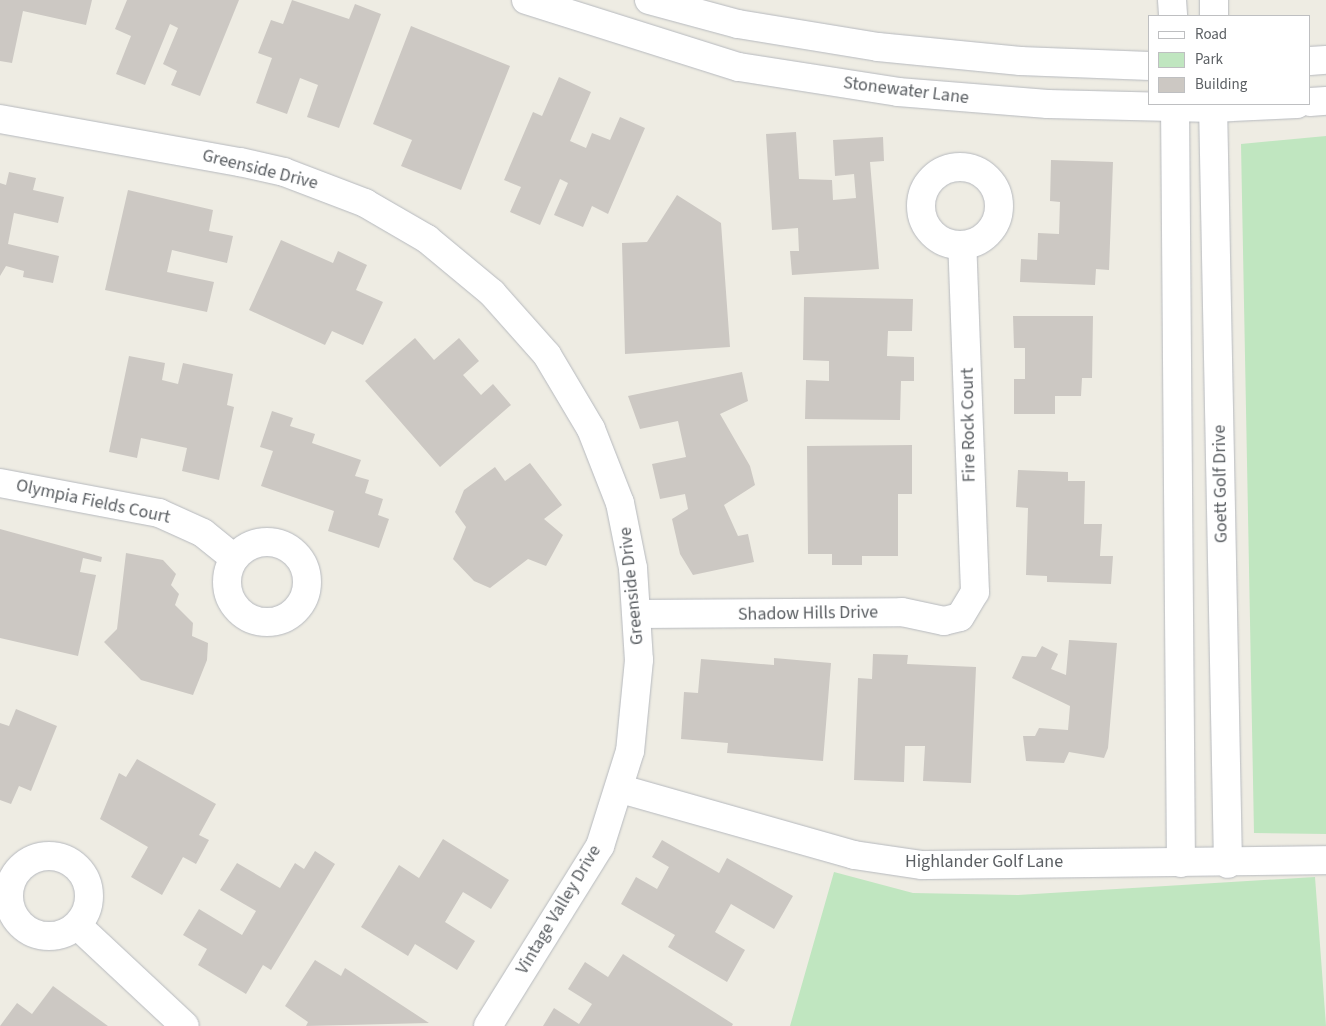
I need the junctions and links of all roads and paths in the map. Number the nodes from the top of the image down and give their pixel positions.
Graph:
1 (526, 0) edge
2 (649, 0) edge
3 (1172, 0) edge
4 (1214, 0) edge
5 (1173, 15) edge
6 (1214, 15) edge
7 (1326, 60) edge
8 (1311, 61) edge
9 (1148, 66) edge
10 (1326, 101) edge
11 (1311, 102) edge
12 (1148, 104) edge
13 (1175, 105) edge
14 (1254, 105) edge
15 (1213, 106) edge
16 (0, 119) edge
17 (962, 245) dead end
18 (0, 483) edge
19 (234, 558) dead end
20 (970, 604) joint
21 (638, 614) junction
22 (621, 788) junction
23 (1326, 860) edge
24 (1181, 863) junction
25 (1228, 864) junction
26 (78, 926) dead end
27 (185, 1026) edge
28 (488, 1026) edge

1 - 12 street, Stonewater Lane
2 - 9 street
3 - 5 street
4 - 6 street
7 - 8 street
10 - 11 street
13 - 15 street, Stonewater Lane
13 - 24 street
14 - 15 street, Stonewater Lane
15 - 25 street, Goett Golf Drive
16 - 21 street, Greenside Drive
17 - 20 street, Fire Rock Court
18 - 19 street, Olympia Fields Court
20 - 21 street, Shadow Hills Drive
21 - 22 street, Greenside Drive
22 - 24 street, Highlander Golf Lane
22 - 28 street, Vintage Valley Drive
23 - 25 street, Highlander Golf Lane
24 - 25 street, Highlander Golf Lane
26 - 27 street

